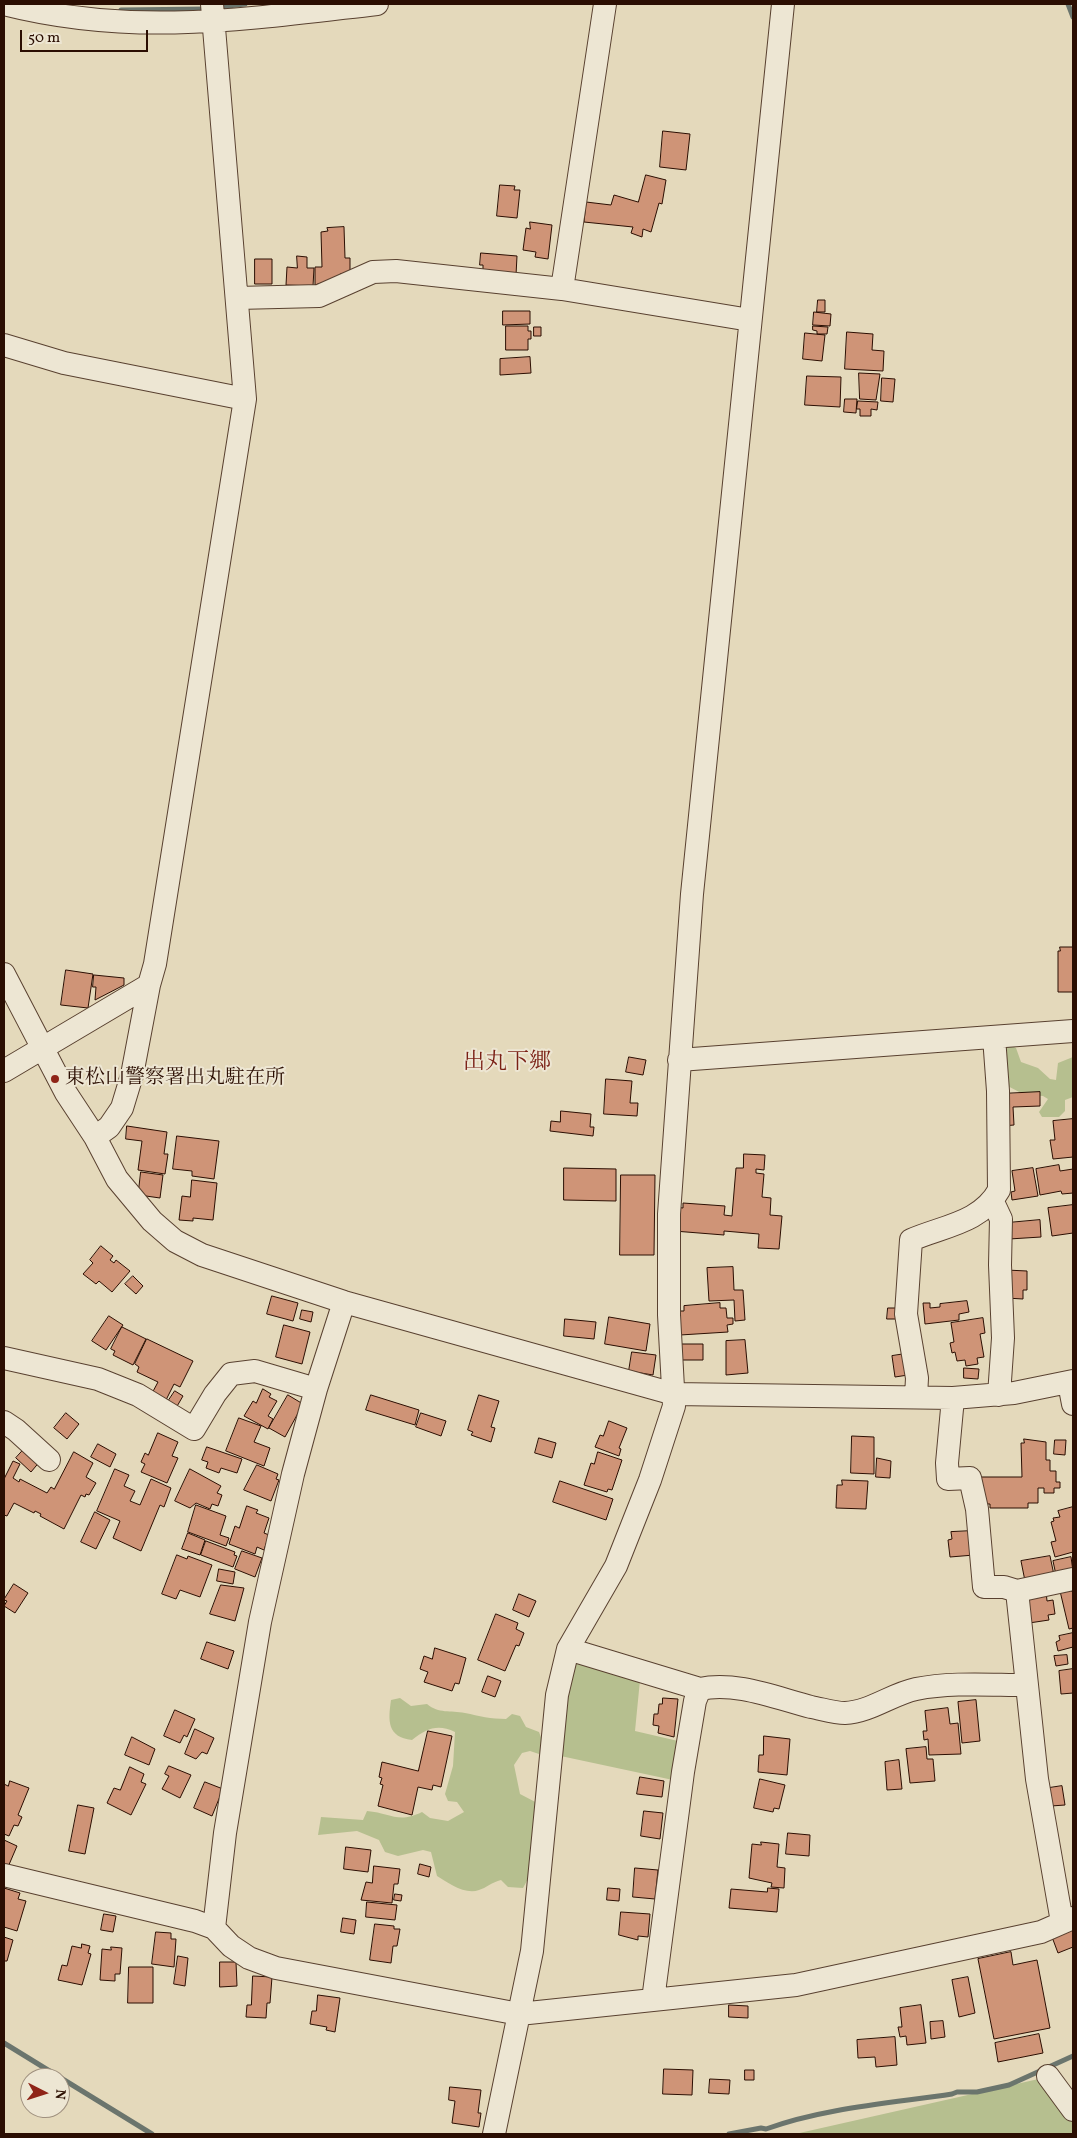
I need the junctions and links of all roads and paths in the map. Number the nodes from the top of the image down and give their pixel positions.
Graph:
1 (4, 4) edge
2 (377, 4) edge
3 (605, 4) edge
4 (783, 4) edge
5 (212, 13) edge
6 (562, 289) junction
7 (237, 298) junction
8 (750, 320) junction
9 (4, 345) edge
10 (245, 400) junction
11 (4, 974) edge
12 (149, 985) junction
13 (1073, 1031) edge
14 (994, 1037) junction
15 (42, 1047) junction
16 (679, 1060) junction
17 (4, 1071) edge
18 (96, 1137) junction
19 (993, 1202) junction
20 (344, 1302) junction
21 (4, 1358) edge
22 (316, 1389) junction
23 (1072, 1389) edge
24 (674, 1394) junction
25 (999, 1395) junction
26 (916, 1397) junction
27 (953, 1398) junction
28 (4, 1422) edge
29 (50, 1460) dead end
30 (1073, 1579) edge
31 (1017, 1591) junction
32 (568, 1649) junction
33 (1026, 1685) junction
34 (700, 1688) junction
35 (4, 1875) edge
36 (1068, 1920) edge
37 (214, 1928) junction
38 (653, 2000) junction
39 (519, 2014) junction
40 (1048, 2076) dead end
41 (1073, 2110) edge
42 (494, 2134) edge

1 - 5 street
2 - 5 street
3 - 6 street
4 - 8 street
5 - 7 street
6 - 7 street
6 - 8 street
7 - 10 street
8 - 16 street
9 - 10 street
10 - 12 street
11 - 15 street
12 - 15 street
12 - 18 street
13 - 14 street
14 - 16 street
14 - 19 street
15 - 17 street
15 - 18 street
16 - 24 street
18 - 20 street
19 - 25 street
19 - 26 street
20 - 22 street
20 - 24 street
21 - 22 street
22 - 37 street
23 - 25 street
24 - 26 street
24 - 32 street
25 - 27 street
26 - 27 street
27 - 31 street
28 - 29 street
30 - 31 street
31 - 33 street
32 - 34 street
32 - 39 street
33 - 34 street
33 - 36 street
34 - 38 street
35 - 37 street
36 - 38 street
37 - 39 street
38 - 39 street
39 - 42 street
40 - 41 street

